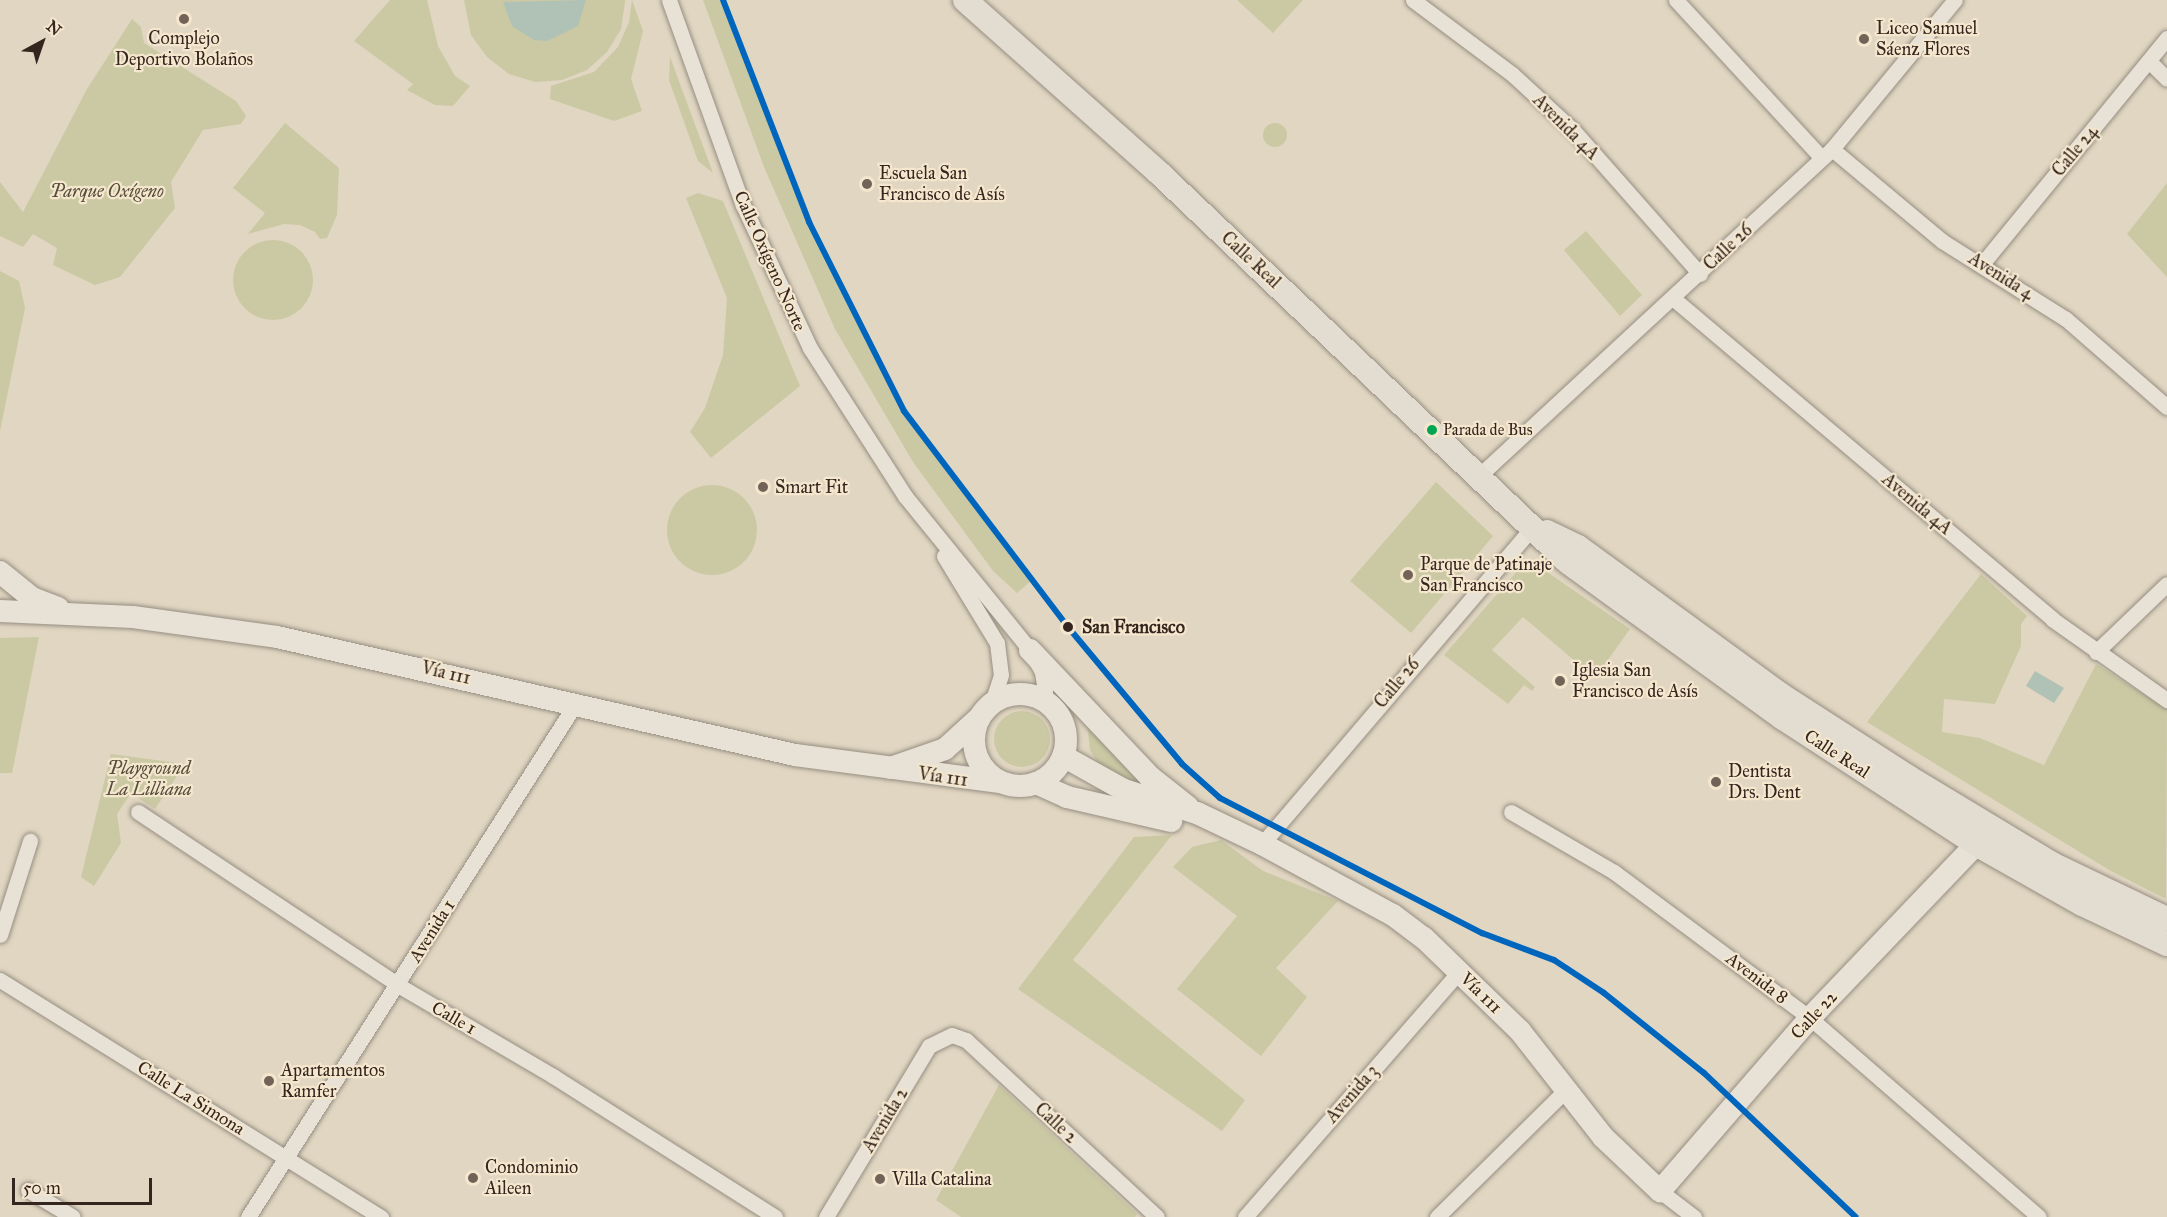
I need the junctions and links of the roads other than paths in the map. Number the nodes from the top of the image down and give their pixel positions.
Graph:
1 (669, 0) edge
2 (965, 0) edge
3 (1413, 0) edge
4 (1676, 0) edge
5 (1955, 0) edge
6 (2167, 38) edge
7 (2150, 61) junction
8 (2167, 79) edge
9 (1827, 154) junction
10 (1982, 264) junction
11 (1700, 274) junction
12 (1674, 299) junction
13 (2167, 407) edge
14 (1480, 475) junction
15 (910, 502) junction
16 (1534, 525) junction
17 (0, 572) edge
18 (2167, 584) edge
19 (0, 611) edge
20 (73, 614) junction
21 (1030, 650) junction
22 (2096, 652) junction
23 (1040, 699) junction
24 (2167, 700) edge
25 (576, 703) junction
26 (986, 710) junction
27 (1063, 756) junction
28 (886, 770) junction
29 (1000, 782) junction
30 (1036, 783) junction
31 (138, 812) dead end
32 (1511, 812) dead end
33 (1197, 813) junction
34 (30, 841) dead end
35 (1262, 844) junction
36 (1976, 844) junction
37 (2167, 919) edge
38 (0, 935) edge
39 (2167, 944) edge
40 (1459, 972) junction
41 (0, 980) edge
42 (398, 985) junction
43 (1810, 1018) junction
44 (952, 1035) joint
45 (1566, 1090) junction
46 (285, 1157) junction
47 (28, 1190) dead end
48 (1660, 1191) junction
49 (73, 1217) edge
50 (248, 1217) edge
51 (381, 1217) edge
52 (775, 1217) edge
53 (826, 1217) edge
54 (1157, 1217) edge
55 (1245, 1217) edge
56 (1437, 1217) edge
57 (1694, 1217) edge
58 (2038, 1217) edge

1 - 15 street, Calle Oxígeno Norte
2 - 14 main road, Calle Real
3 - 11 street, Avenida 4A
4 - 9 street, Avenida 4
5 - 9 street, Calle 26
6 - 7 street, Calle 24
7 - 8 street
7 - 10 street, Calle 24
9 - 10 street, Avenida 4
9 - 11 street, Calle 26
10 - 13 street, Avenida 4
11 - 12 street, Calle 26
12 - 14 street, Calle 26
12 - 22 street, Avenida 4A
14 - 16 main road, Calle Real
15 - 21 street, Calle Oxígeno Norte
15 - 26 street, Calle Oxígeno Norte
16 - 35 street, Calle 26
16 - 36 main road, Calle Real
16 - 37 main road, Calle Real
17 - 20 main road
18 - 22 street
19 - 20 main road, Vía 111
20 - 25 main road, Vía 111
21 - 23 street, Calle Oxígeno Norte
21 - 33 main road
22 - 24 street, Avenida 4A
23 - 26 main road
23 - 27 main road
25 - 28 main road, Vía 111
25 - 42 street, Avenida 1
26 - 28 main road, Vía 111
26 - 29 main road
27 - 30 main road
27 - 33 main road, Vía 111
28 - 29 main road, Vía 111
29 - 30 main road
30 - 35 main road, Vía 111
31 - 42 street, Calle 1
32 - 43 street, Avenida 8
33 - 35 main road, Vía 111
34 - 38 street
35 - 40 main road, Vía 111
36 - 39 main road, Calle Real
36 - 43 main road, Calle 22
40 - 45 main road, Vía 111
40 - 55 street, Avenida 3
41 - 46 street, Calle La Simona
42 - 46 street, Avenida 1
42 - 52 street, Calle 1
43 - 48 main road, Calle 22
43 - 58 street, Avenida 8
44 - 53 street, Avenida 2
44 - 54 street, Calle 2
45 - 48 main road, Vía 111
45 - 56 street
46 - 50 street, Avenida 1
46 - 51 street, Calle La Simona
47 - 49 street
48 - 57 street

